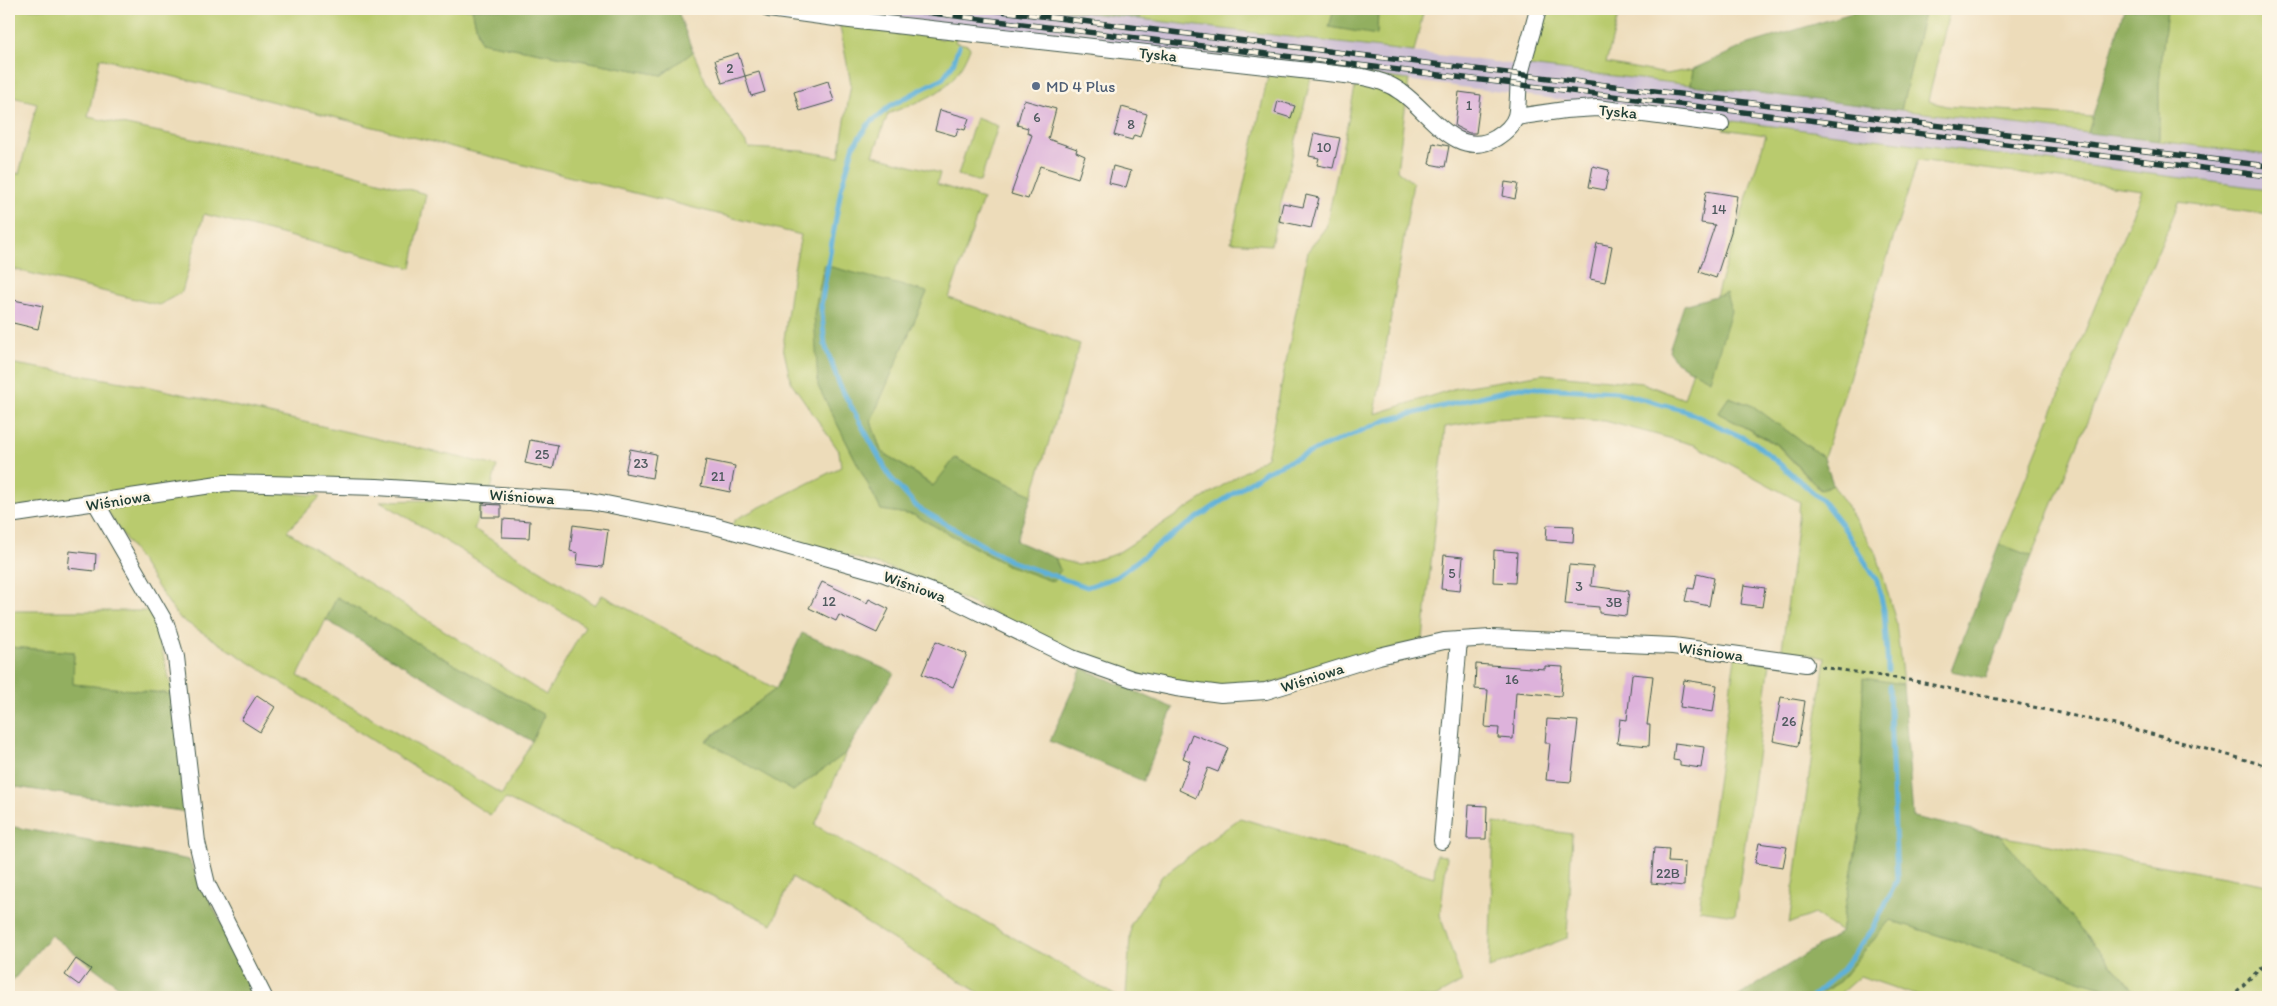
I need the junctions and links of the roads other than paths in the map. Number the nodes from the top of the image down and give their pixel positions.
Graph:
1 (769, 9) edge
2 (1538, 9) edge
3 (1516, 118) junction
4 (1721, 124) dead end
5 (96, 503) junction
6 (9, 515) edge
7 (1458, 640) junction
8 (1806, 664) road end
9 (1442, 841) dead end
10 (264, 997) edge

1 - 3 street, Tyska
2 - 3 street
3 - 4 street, Tyska
5 - 6 street, Wiśniowa
5 - 7 street, Wiśniowa
5 - 10 street
7 - 8 street, Wiśniowa
7 - 9 street

